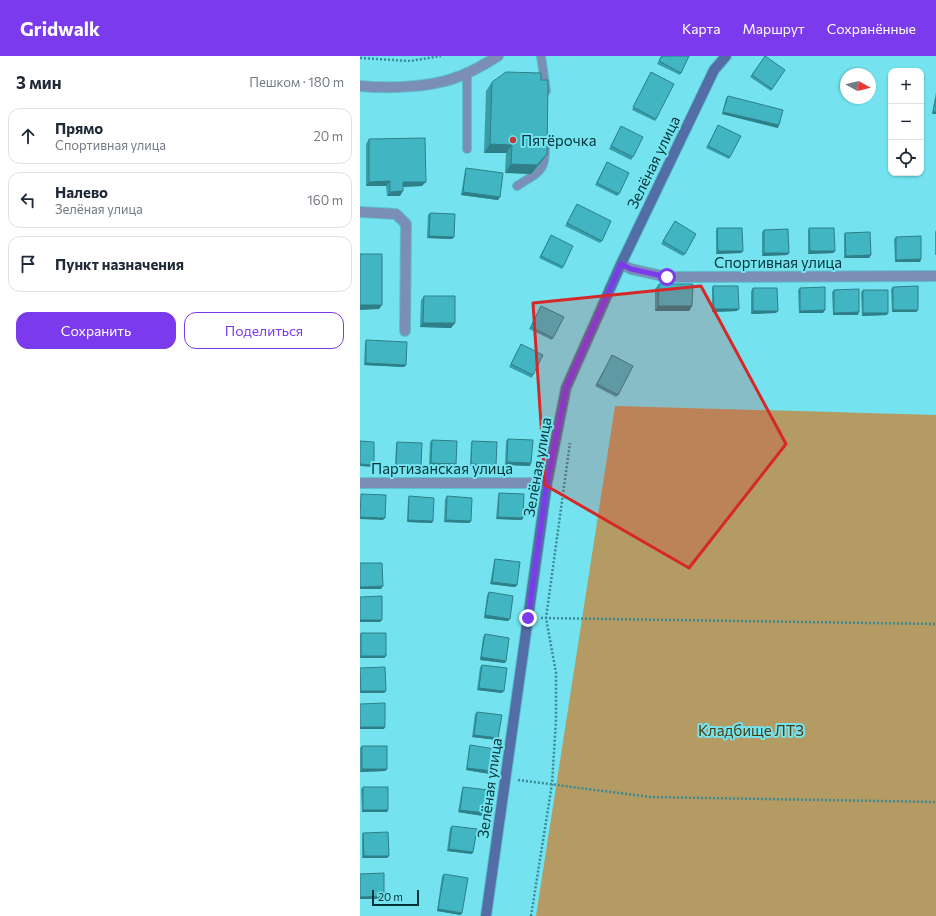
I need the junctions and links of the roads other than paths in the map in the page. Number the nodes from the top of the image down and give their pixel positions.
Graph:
1 (498, 56) edge
2 (541, 56) edge
3 (726, 56) edge
4 (467, 72) junction
5 (360, 86) edge
6 (546, 98) edge
7 (545, 134) edge
8 (468, 149) dead end
9 (517, 186) dead end
10 (360, 212) edge
11 (621, 264) junction
12 (936, 276) edge
13 (405, 331) dead end
14 (360, 483) edge
15 (547, 483) junction
16 (486, 916) edge

1 - 4 street
2 - 6 lane
3 - 11 street, Зелёная улица
4 - 5 street
4 - 8 lane
7 - 9 lane
10 - 13 street
11 - 12 street, Спортивная улица
11 - 15 street, Зелёная улица
14 - 15 street, Партизанская улица
15 - 16 street, Зелёная улица

